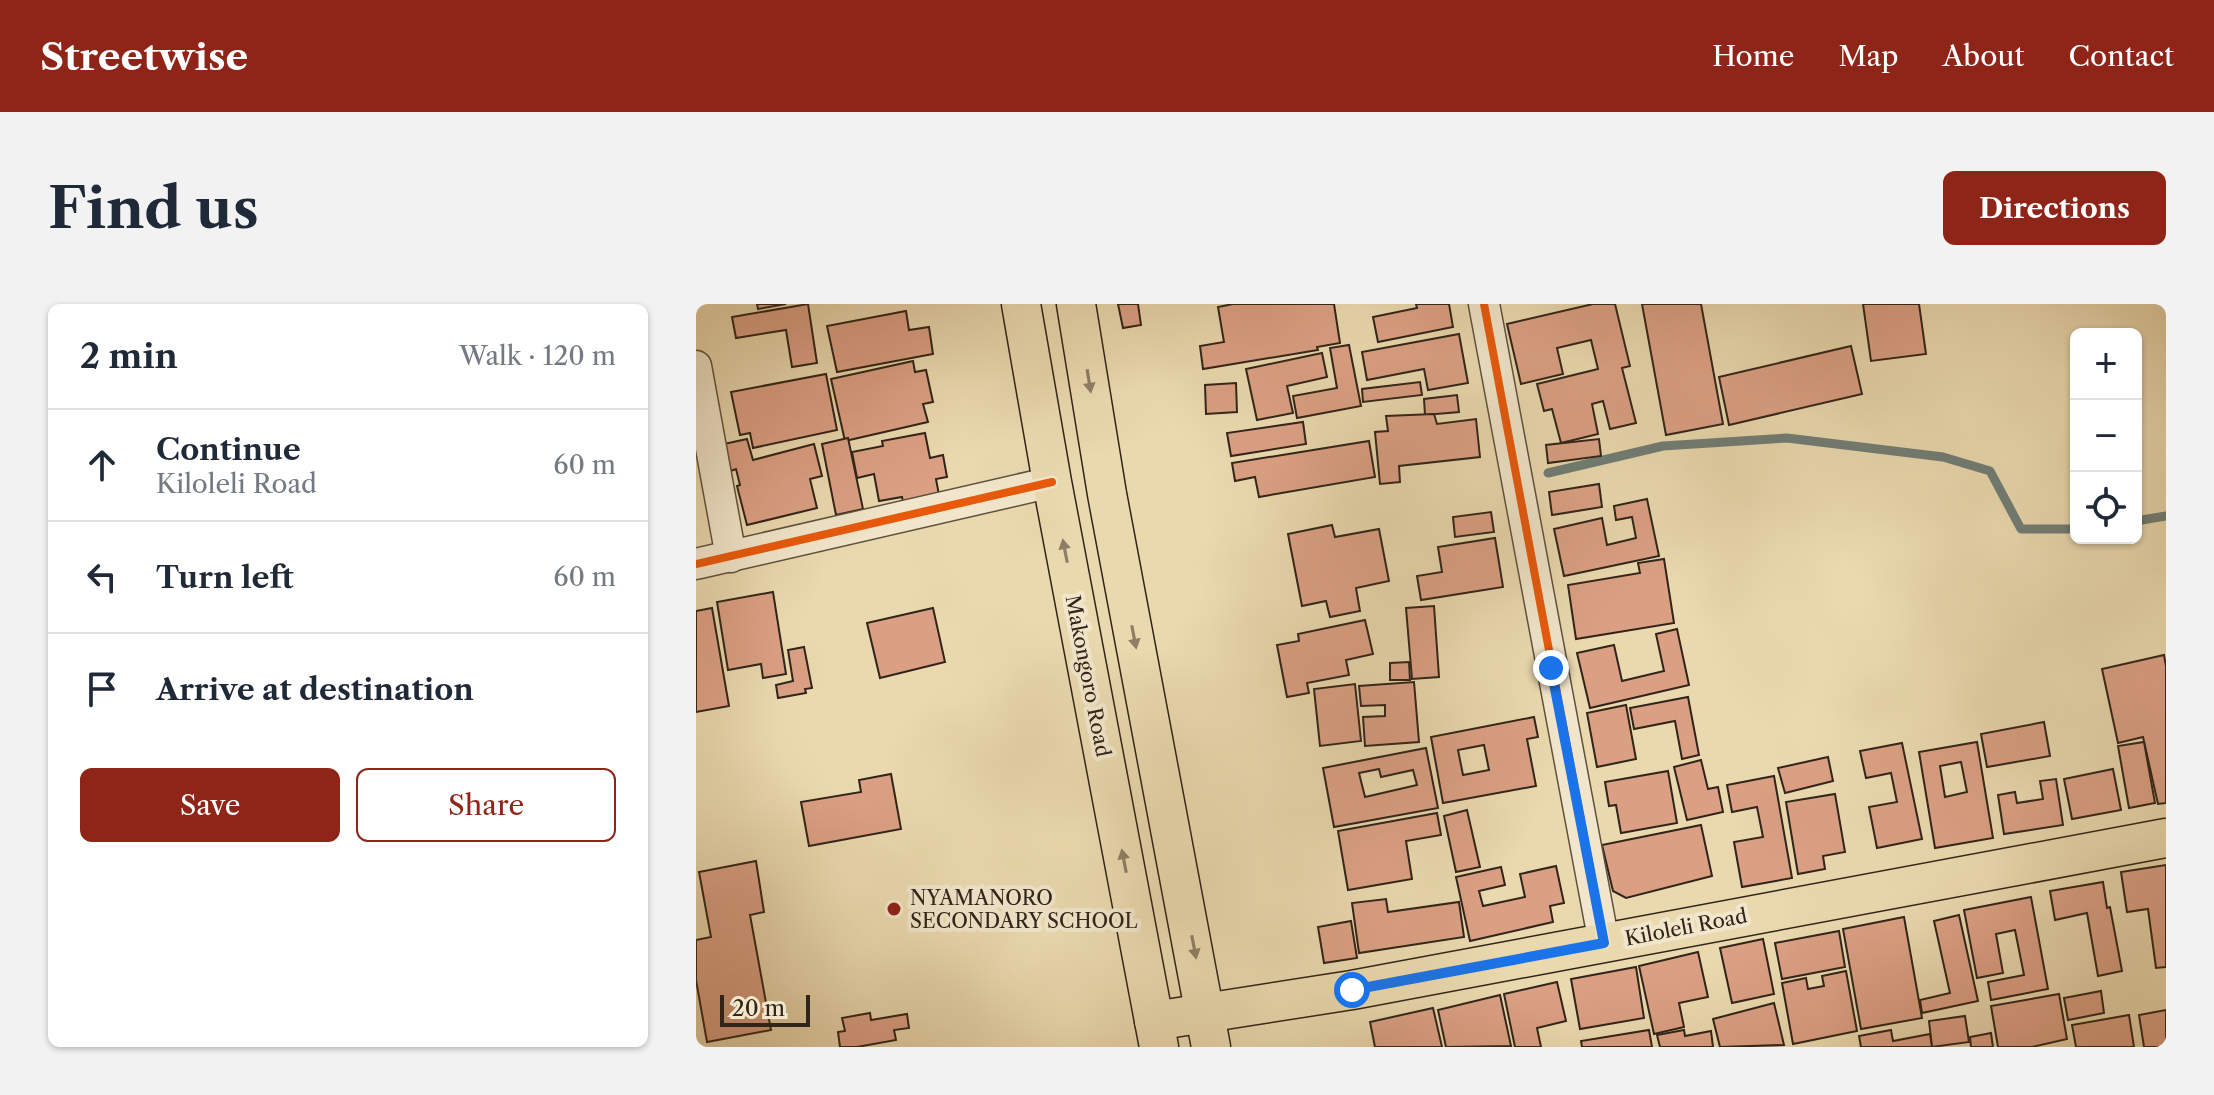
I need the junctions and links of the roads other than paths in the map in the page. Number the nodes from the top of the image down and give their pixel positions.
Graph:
1 (1021, 304) edge
2 (1076, 304) edge
3 (1484, 304) edge
4 (696, 366) edge
5 (1052, 482) junction
6 (731, 557) junction
7 (696, 564) edge
8 (2166, 838) edge
9 (1604, 943) junction
10 (1209, 1030) edge
11 (1156, 1034) edge

1 - 5 main road, Makongoro Road
2 -> 10 main road
3 - 9 street
4 - 6 street
5 - 6 street
11 -> 5 main road, Makongoro Road
6 - 7 street
8 - 9 main road, Kiloleli Road
9 - 10 main road, Kiloleli Road
10 - 11 main road, Kiloleli Road

